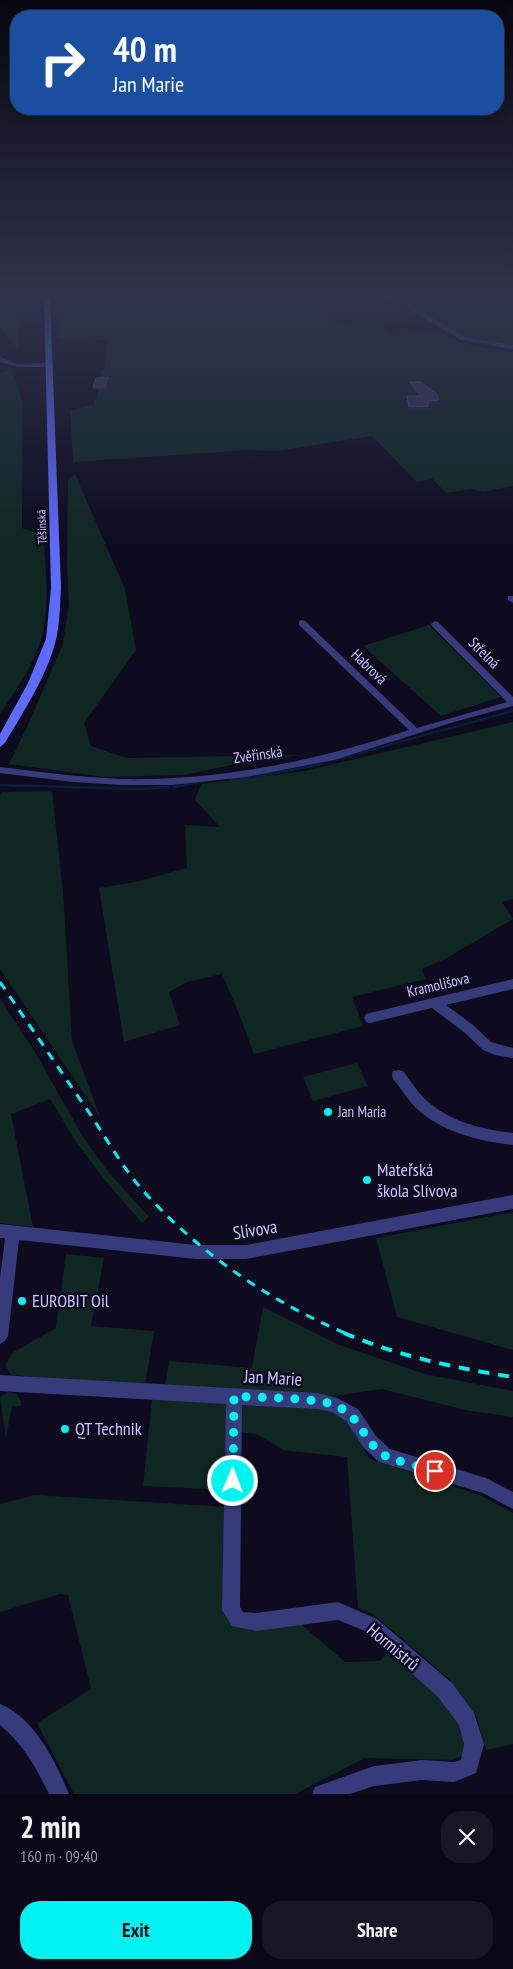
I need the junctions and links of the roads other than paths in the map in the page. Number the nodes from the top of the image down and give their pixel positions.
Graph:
1 (50, 382) edge
2 (302, 623) dead end
3 (435, 624) dead end
4 (513, 703) edge
5 (416, 732) junction
6 (0, 743) edge
7 (0, 770) edge
8 (513, 984) edge
9 (433, 1002) junction
10 (370, 1018) dead end
11 (513, 1053) edge
12 (398, 1074) dead end
13 (513, 1139) edge
14 (513, 1202) edge
15 (6, 1232) edge
16 (0, 1336) edge
17 (0, 1383) edge
18 (234, 1396) junction
19 (513, 1501) edge
20 (0, 1713) edge
21 (60, 1794) edge
22 (322, 1794) edge

1 - 6 main road, Těšínská
2 - 5 street, Habrová
3 - 4 street, Střelná
4 - 5 street, Zvěřinská
5 - 7 street, Zvěřinská
8 - 9 street, Kramolišova
9 - 10 street, Kramolišova
9 - 11 street
12 - 13 street
14 - 15 street, Slívova
15 - 16 street
17 - 18 street, Jan Marie
18 - 19 street, Jan Marie
18 - 22 street, Hormistrů
20 - 21 street

